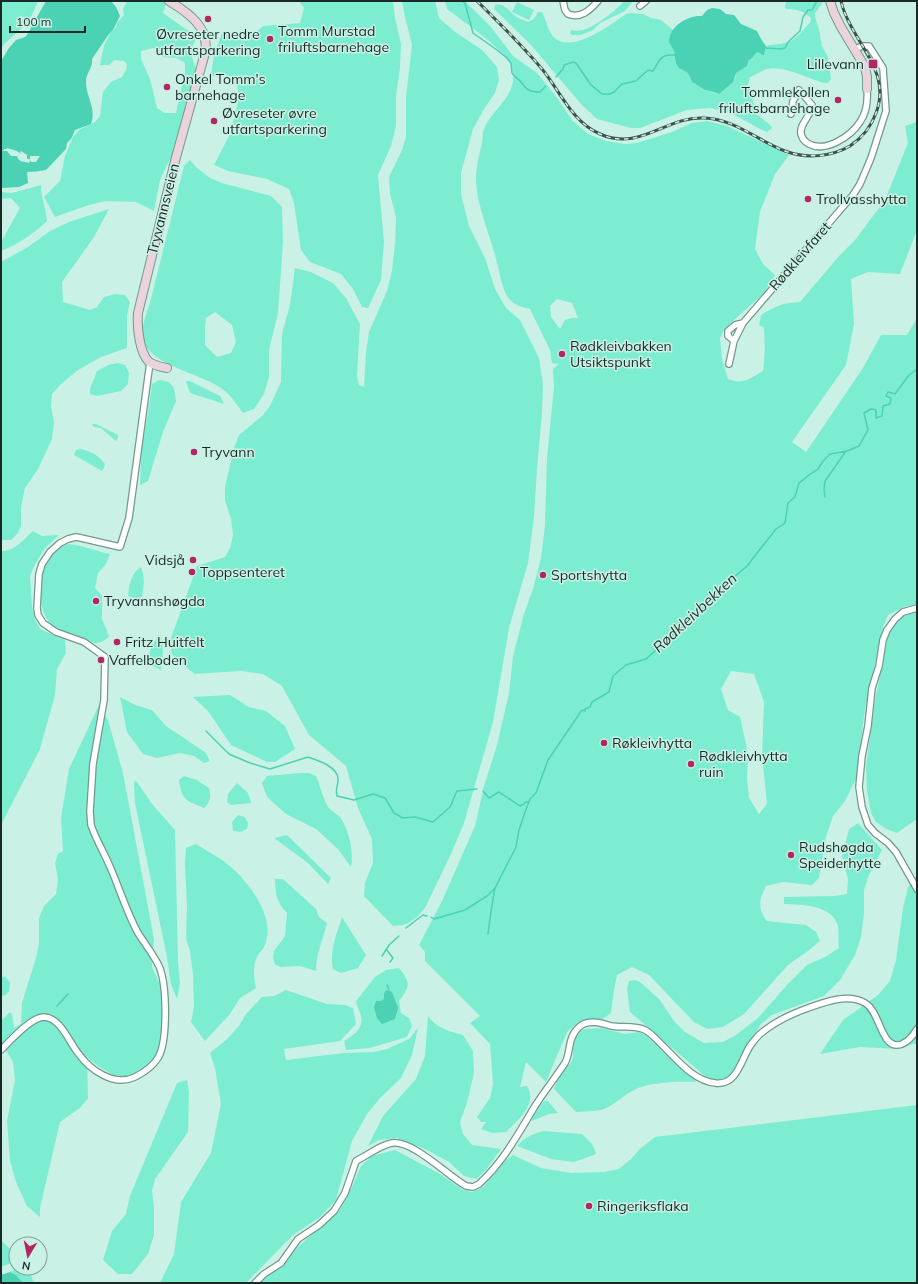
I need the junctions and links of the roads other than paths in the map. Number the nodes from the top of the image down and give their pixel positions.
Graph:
1 (169, 1) edge
2 (563, 1) edge
3 (598, 1) edge
4 (646, 1) edge
5 (830, 1) edge
6 (640, 6) dead end
7 (854, 50) junction
8 (868, 89) joint
9 (791, 114) dead end
10 (743, 323) junction
11 (734, 341) junction
12 (150, 362) junction
13 (729, 364) dead end
14 (167, 368) dead end
15 (917, 608) edge
16 (917, 889) edge
17 (917, 1029) edge
18 (1, 1050) edge
19 (255, 1283) edge

1 - 12 street, Tryvannsveien
2 - 3 street
4 - 6 street
5 - 7 street
7 - 8 street
7 - 10 street, Rødkleivfaret
8 - 9 street
10 - 11 street, Rødkleivfaret
10 - 11 street, Rødkleivfaret
11 - 13 street, Rødkleivfaret
12 - 14 street
12 - 18 street
15 - 16 street
17 - 19 street

